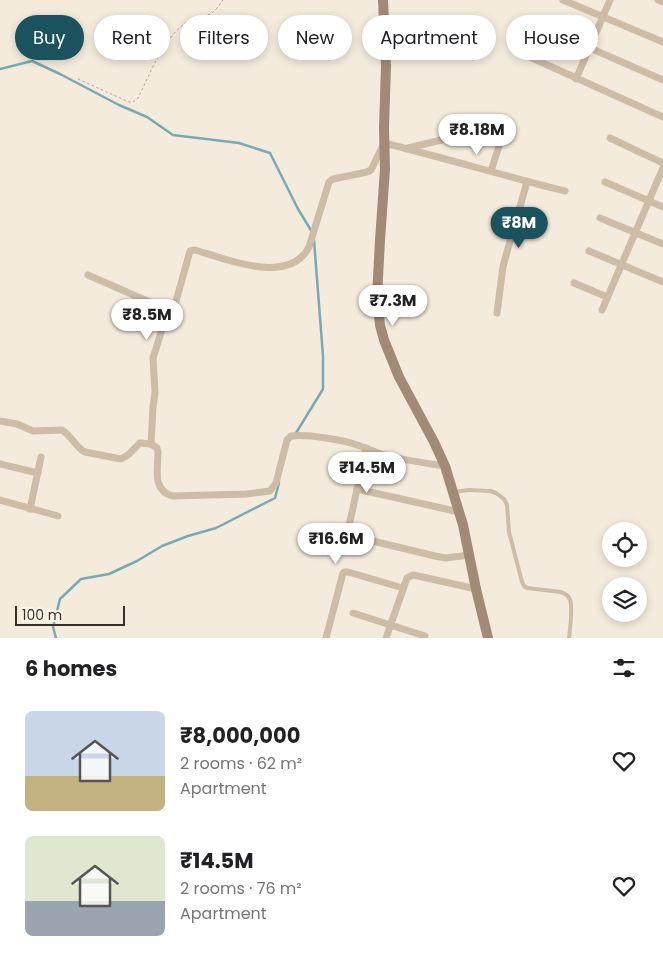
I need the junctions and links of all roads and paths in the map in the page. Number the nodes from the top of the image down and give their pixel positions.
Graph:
1 (223, 0) edge
2 (383, 0) edge
3 (563, 0) edge
4 (610, 0) edge
5 (658, 0) edge
6 (663, 2) edge
7 (384, 15) edge
8 (603, 16) junction
9 (598, 28) edge
10 (663, 42) edge
11 (598, 52) edge
12 (386, 60) edge
13 (536, 60) edge
14 (585, 60) edge
15 (78, 79) dead end
16 (576, 79) junction
17 (663, 80) edge
18 (663, 117) edge
19 (610, 138) dead end
20 (384, 144) junction
21 (406, 148) junction
22 (663, 163) edge
23 (663, 168) edge
24 (491, 172) junction
25 (527, 182) junction
26 (605, 182) dead end
27 (565, 191) dead end
28 (648, 201) junction
29 (663, 207) edge
30 (600, 218) dead end
31 (635, 232) junction
32 (663, 244) edge
33 (588, 251) dead end
34 (621, 264) junction
35 (88, 276) dead end
36 (663, 282) edge
37 (574, 283) dead end
38 (607, 297) junction
39 (602, 310) dead end
40 (164, 312) junction
41 (497, 313) dead end
42 (0, 421) edge
43 (151, 444) junction
44 (366, 448) junction
45 (41, 457) dead end
46 (0, 464) edge
47 (445, 466) junction
48 (38, 473) junction
49 (357, 489) junction
50 (453, 492) junction
51 (0, 500) edge
52 (30, 509) junction
53 (459, 512) junction
54 (58, 516) dead end
55 (323, 529) dead end
56 (347, 535) junction
57 (469, 555) junction
58 (403, 588) junction
59 (476, 589) junction
60 (353, 613) dead end
61 (390, 626) junction
62 (425, 636) dead end
63 (326, 638) edge
64 (386, 638) edge
65 (488, 638) edge
66 (569, 638) edge

1 - 15 path
2 - 7 main road
3 - 8 street
4 - 8 street
5 - 6 street
8 - 9 street
8 - 10 street
11 - 17 street
12 - 20 main road
13 - 16 street
14 - 16 street
16 - 18 street
19 - 22 street
20 - 21 street
20 - 40 street
20 - 47 main road
21 - 24 street
21 - 24 street
23 - 28 street
24 - 25 street
25 - 27 street
25 - 41 street
26 - 28 street
28 - 29 street
28 - 31 street
30 - 31 street
31 - 32 street
31 - 34 street
33 - 34 street
34 - 36 street
34 - 38 street
35 - 40 street
37 - 38 street
38 - 39 street
40 - 43 street
42 - 43 street
43 - 44 street
44 - 47 street
44 - 49 street
45 - 48 street
46 - 48 street
47 - 50 main road
48 - 52 street
49 - 53 street
49 - 56 street
50 - 53 main road
50 - 66 lane
51 - 52 street
52 - 54 street
53 - 57 main road
55 - 56 street
56 - 57 street
57 - 59 main road
58 - 59 street
58 - 61 street
58 - 63 street
59 - 65 main road
60 - 61 street
61 - 62 street
61 - 64 street

